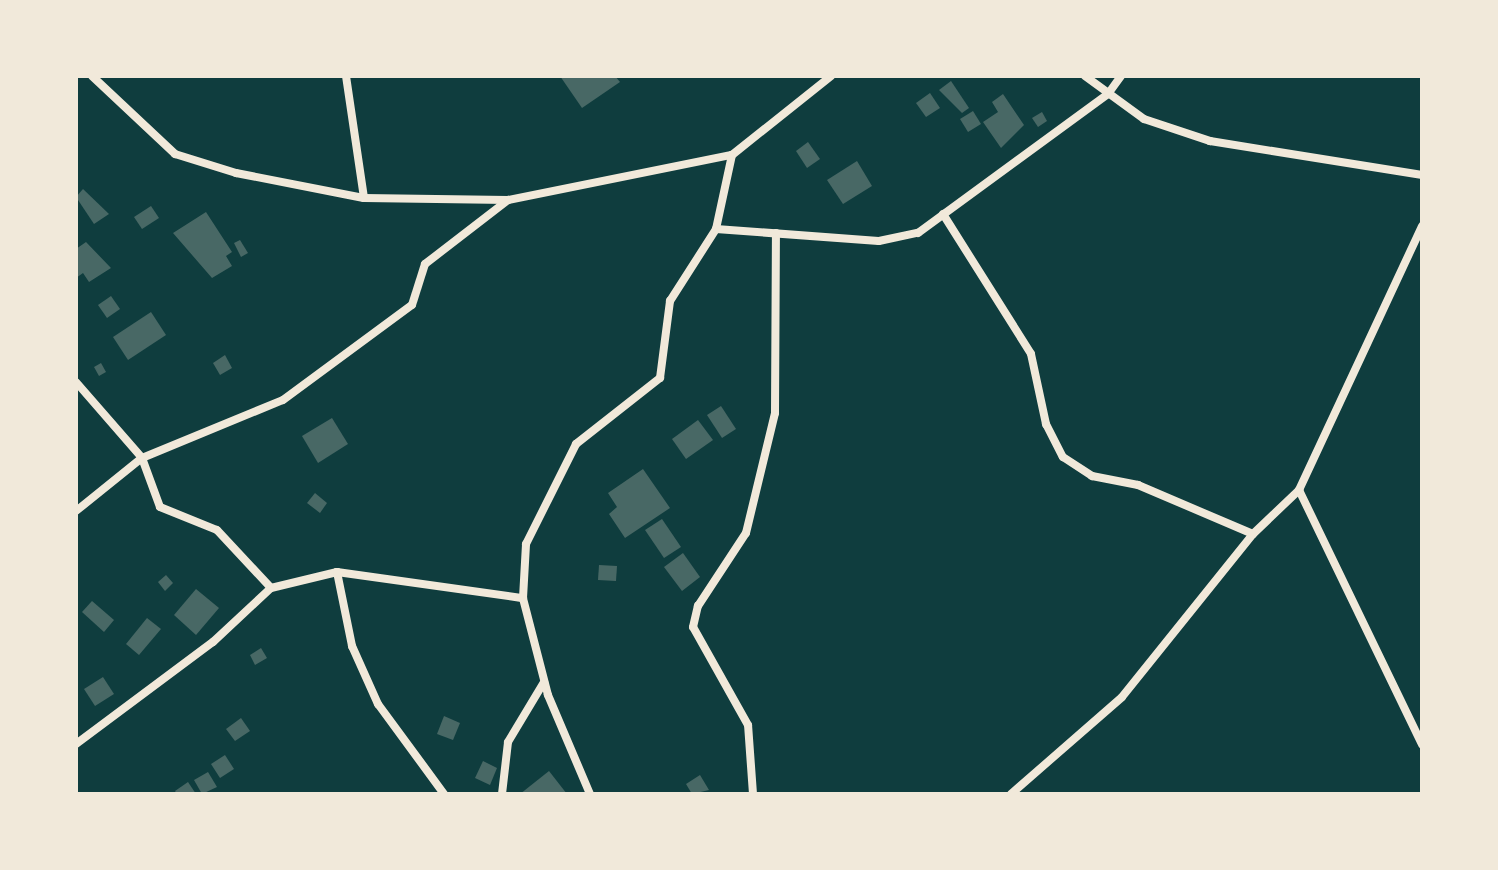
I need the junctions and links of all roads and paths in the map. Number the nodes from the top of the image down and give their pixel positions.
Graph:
1 (92, 76) edge
2 (346, 76) edge
3 (817, 76) edge
4 (831, 76) edge
5 (1085, 76) edge
6 (1121, 76) edge
7 (820, 89) junction
8 (1108, 94) junction
9 (732, 155) junction
10 (1422, 175) edge
11 (364, 198) junction
12 (508, 200) junction
13 (943, 214) junction
14 (1422, 226) edge
15 (716, 229) junction
16 (776, 233) junction
17 (76, 382) edge
18 (142, 458) junction
19 (1299, 490) junction
20 (76, 511) edge
21 (1253, 534) junction
22 (337, 572) junction
23 (271, 588) junction
24 (523, 598) junction
25 (544, 682) junction
26 (76, 744) edge
27 (1422, 745) edge
28 (444, 794) edge
29 (502, 794) edge
30 (590, 794) edge
31 (753, 794) edge
32 (1011, 794) edge

1 - 11 street
2 - 11 street
3 - 7 street
4 - 7 street
5 - 8 street
6 - 8 street
7 - 9 street
8 - 10 street
8 - 13 street
9 - 12 street
9 - 15 street
11 - 12 street
12 - 18 street
13 - 16 street
13 - 21 street
14 - 19 street
15 - 16 street
15 - 24 street
16 - 31 street
17 - 18 street
18 - 20 street
18 - 23 street
19 - 21 street
19 - 27 street
21 - 32 street
22 - 23 street
22 - 24 street
22 - 28 street
23 - 26 street
24 - 25 street
25 - 29 street
25 - 30 street

